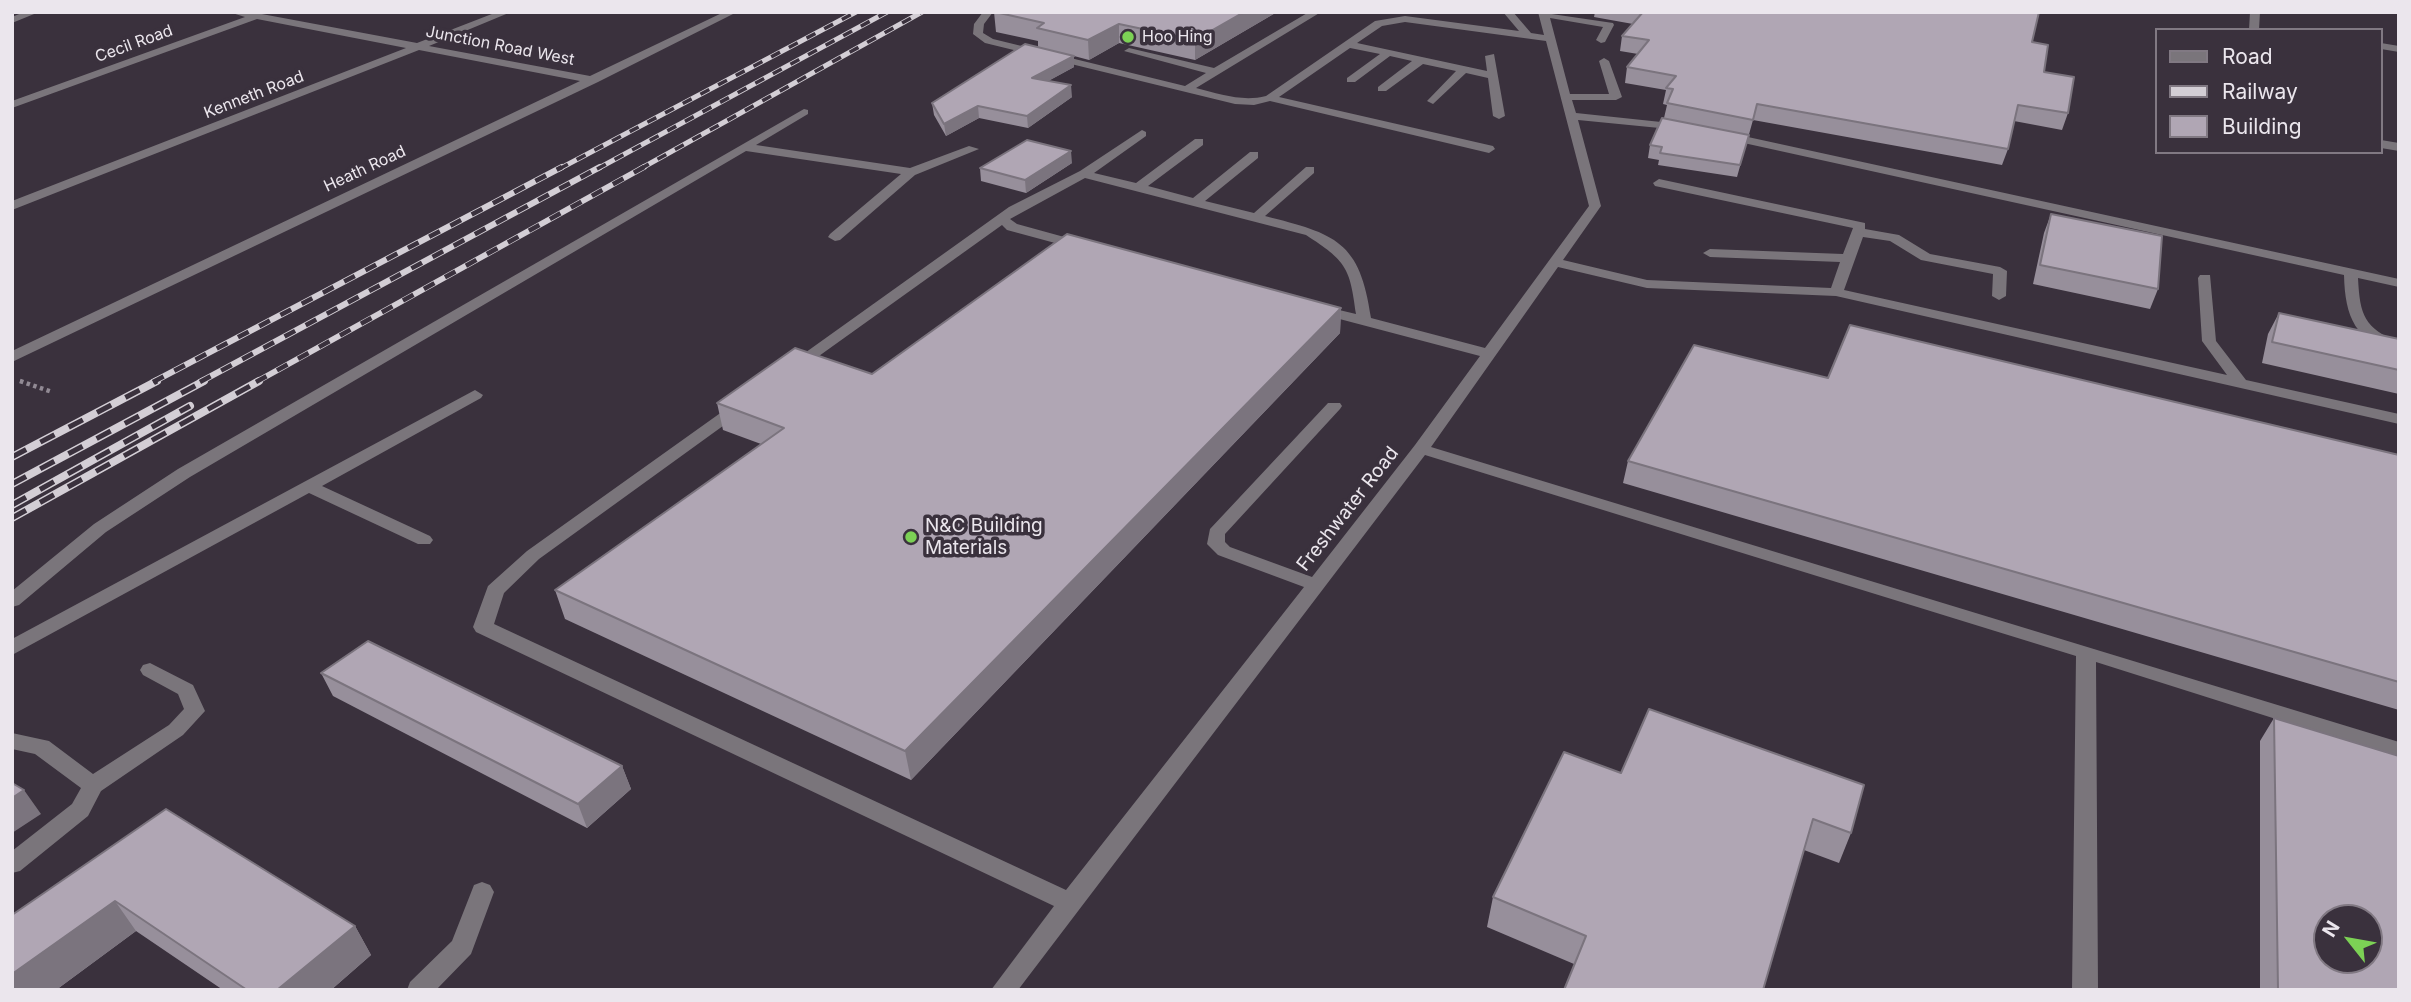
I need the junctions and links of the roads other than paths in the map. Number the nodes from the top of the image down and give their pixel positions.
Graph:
1 (34, 12) edge
2 (234, 12) edge
3 (506, 12) edge
4 (732, 12) edge
5 (988, 12) edge
6 (1316, 12) edge
7 (1508, 12) edge
8 (1543, 13) edge
9 (261, 14) edge
10 (12, 20) edge
11 (1528, 36) junction
12 (1552, 39) junction
13 (1601, 40) dead end
14 (1348, 44) junction
15 (420, 47) junction
16 (1129, 51) edge
17 (1388, 53) junction
18 (1490, 55) dead end
19 (1420, 60) junction
20 (1604, 61) dead end
21 (1464, 69) junction
22 (1216, 72) junction
23 (1493, 76) junction
24 (594, 80) junction
25 (1351, 80) dead end
26 (1187, 89) junction
27 (1382, 89) dead end
28 (1567, 97) junction
29 (1270, 98) junction
30 (1433, 101) dead end
31 (12, 105) edge
32 (804, 112) dead end
33 (1499, 116) dead end
34 (1572, 116) junction
35 (1690, 129) edge
36 (1142, 134) dead end
37 (1717, 135) edge
38 (1199, 142) dead end
39 (744, 147) junction
40 (973, 149) dead end
41 (1489, 149) dead end
42 (1254, 155) dead end
43 (1310, 170) dead end
44 (911, 172) junction
45 (1084, 174) junction
46 (1659, 183) dead end
47 (1139, 187) junction
48 (1196, 202) junction
49 (12, 206) edge
50 (1256, 218) junction
51 (1002, 219) junction
52 (1857, 232) junction
53 (835, 237) dead end
54 (1090, 248) edge
55 (1710, 253) dead end
56 (1848, 258) junction
57 (1555, 262) junction
58 (2351, 272) junction
59 (2205, 278) dead end
60 (2399, 283) edge
61 (1836, 292) junction
62 (1999, 296) dead end
63 (1299, 304) edge
64 (1364, 321) junction
65 (2399, 349) edge
66 (1489, 354) junction
67 (12, 357) edge
68 (778, 379) edge
69 (2240, 383) junction
70 (475, 395) dead end
71 (756, 395) edge
72 (1334, 407) dead end
73 (2399, 419) edge
74 (1421, 449) junction
75 (310, 486) junction
76 (424, 540) dead end
77 (1316, 585) junction
78 (12, 601) edge
79 (12, 648) edge
80 (2085, 652) junction
81 (150, 670) dead end
82 (12, 741) edge
83 (2399, 750) edge
84 (93, 785) junction
85 (12, 864) edge
86 (482, 892) dead end
87 (1070, 903) junction
88 (419, 990) edge
89 (1003, 990) edge
90 (2085, 990) edge

1 - 10 street
2 - 9 street, Junction Road West
3 - 15 street, Kenneth Road
4 - 24 street, Heath Road
5 - 26 street
6 - 22 street
7 - 11 street
8 - 12 street, Freshwater Road
8 - 13 street
9 - 15 street, Junction Road West
9 - 31 street, Cecil Road
11 - 12 street
11 - 14 street
12 - 28 street, Freshwater Road
14 - 17 street
14 - 29 street
15 - 24 street, Junction Road West
15 - 49 street, Kenneth Road
16 - 22 street
17 - 19 street
17 - 25 street
18 - 23 street
19 - 21 street
19 - 27 street
20 - 28 street
21 - 23 street
21 - 30 street
22 - 26 street
23 - 33 street
24 - 67 street, Heath Road
26 - 29 street
28 - 34 street, Freshwater Road
29 - 41 street
32 - 39 street
34 - 35 street
34 - 57 street, Freshwater Road
36 - 45 street
37 - 58 street
38 - 47 street
39 - 44 street
39 - 78 street
40 - 44 street
42 - 48 street
43 - 50 street
44 - 53 street
45 - 47 street
45 - 51 street
46 - 52 street
47 - 48 street
48 - 50 street
50 - 64 street
51 - 54 street
51 - 68 street
52 - 56 street
52 - 62 street
55 - 56 street
56 - 61 street
57 - 61 street
57 - 66 street, Freshwater Road
58 - 60 street
58 - 65 street
59 - 69 street
61 - 69 street
63 - 64 street
64 - 66 street
66 - 74 street, Freshwater Road
69 - 73 street
70 - 75 street
71 - 87 street
72 - 77 street
74 - 77 street, Freshwater Road
74 - 80 street
75 - 76 street
75 - 79 street
77 - 87 street, Freshwater Road
80 - 83 street
80 - 90 street
81 - 84 street
82 - 84 street
84 - 85 street
86 - 88 street
87 - 89 street, Freshwater Road

